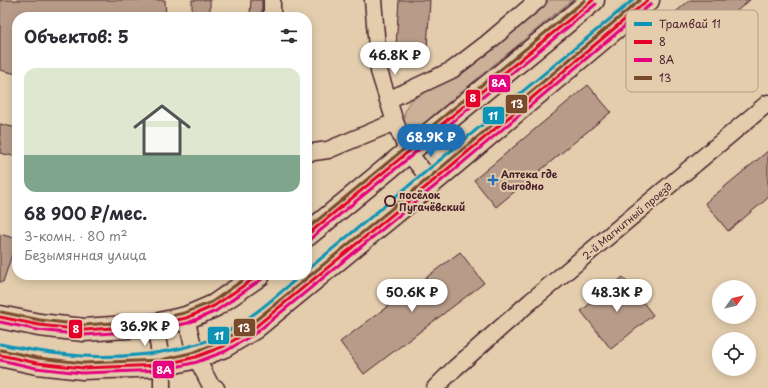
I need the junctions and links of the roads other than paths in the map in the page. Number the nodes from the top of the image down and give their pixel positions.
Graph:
1 (272, 0) edge
2 (373, 0) edge
3 (538, 0) edge
4 (593, 0) edge
5 (648, 0) edge
6 (636, 10) edge
7 (272, 12) edge
8 (626, 19) edge
9 (388, 100) junction
10 (768, 103) edge
11 (395, 122) junction
12 (312, 152) edge
13 (408, 152) junction
14 (432, 182) junction
15 (312, 232) edge
16 (252, 280) edge
17 (0, 317) edge
18 (186, 318) junction
19 (155, 325) junction
20 (0, 355) edge
21 (196, 357) junction
22 (162, 365) junction
23 (162, 388) edge
24 (216, 388) edge
25 (435, 388) edge

1 - 7 street
2 - 9 street
3 - 9 street
4 - 13 main road
5 - 6 main road
8 - 14 main road
9 - 11 street
10 - 25 street, 2-й Магнитный проезд
11 - 12 street
11 - 13 street
13 - 14 street
13 - 15 main road
14 - 21 main road
16 - 18 main road
17 - 19 main road
18 - 19 main road
18 - 21 street
19 - 22 street
20 - 22 main road
21 - 22 main road
21 - 24 street
22 - 23 street

